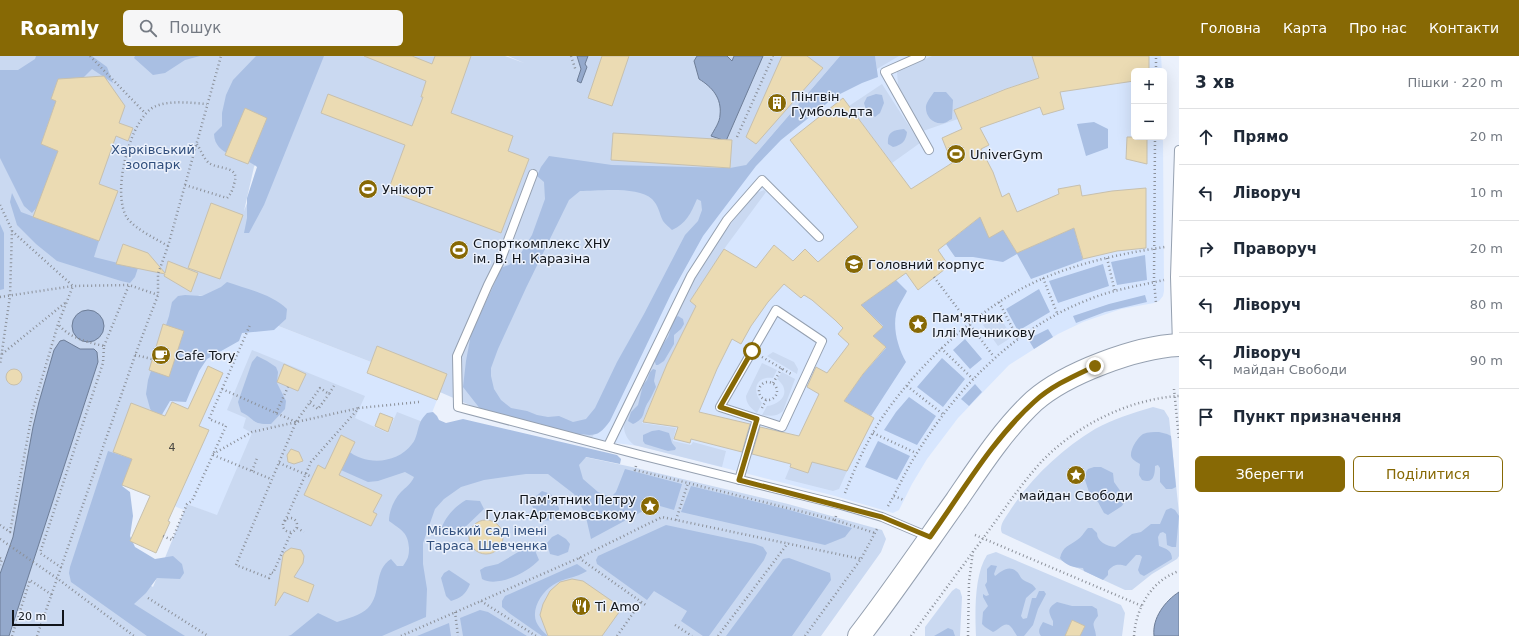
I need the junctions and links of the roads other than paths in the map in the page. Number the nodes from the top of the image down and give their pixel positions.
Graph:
1 (921, 56) edge
2 (929, 150) dead end
3 (1179, 150) edge
4 (533, 174) dead end
5 (820, 237) dead end
6 (1178, 345) edge
7 (757, 419) junction
8 (608, 446) junction
9 (739, 480) junction
10 (930, 537) junction
11 (860, 636) edge

1 - 2 lane
3 - 6 lane
4 - 8 lane
5 - 8 lane
6 - 10 main road
7 - 7 lane
7 - 9 lane
8 - 9 lane
9 - 10 lane
10 - 11 main road

